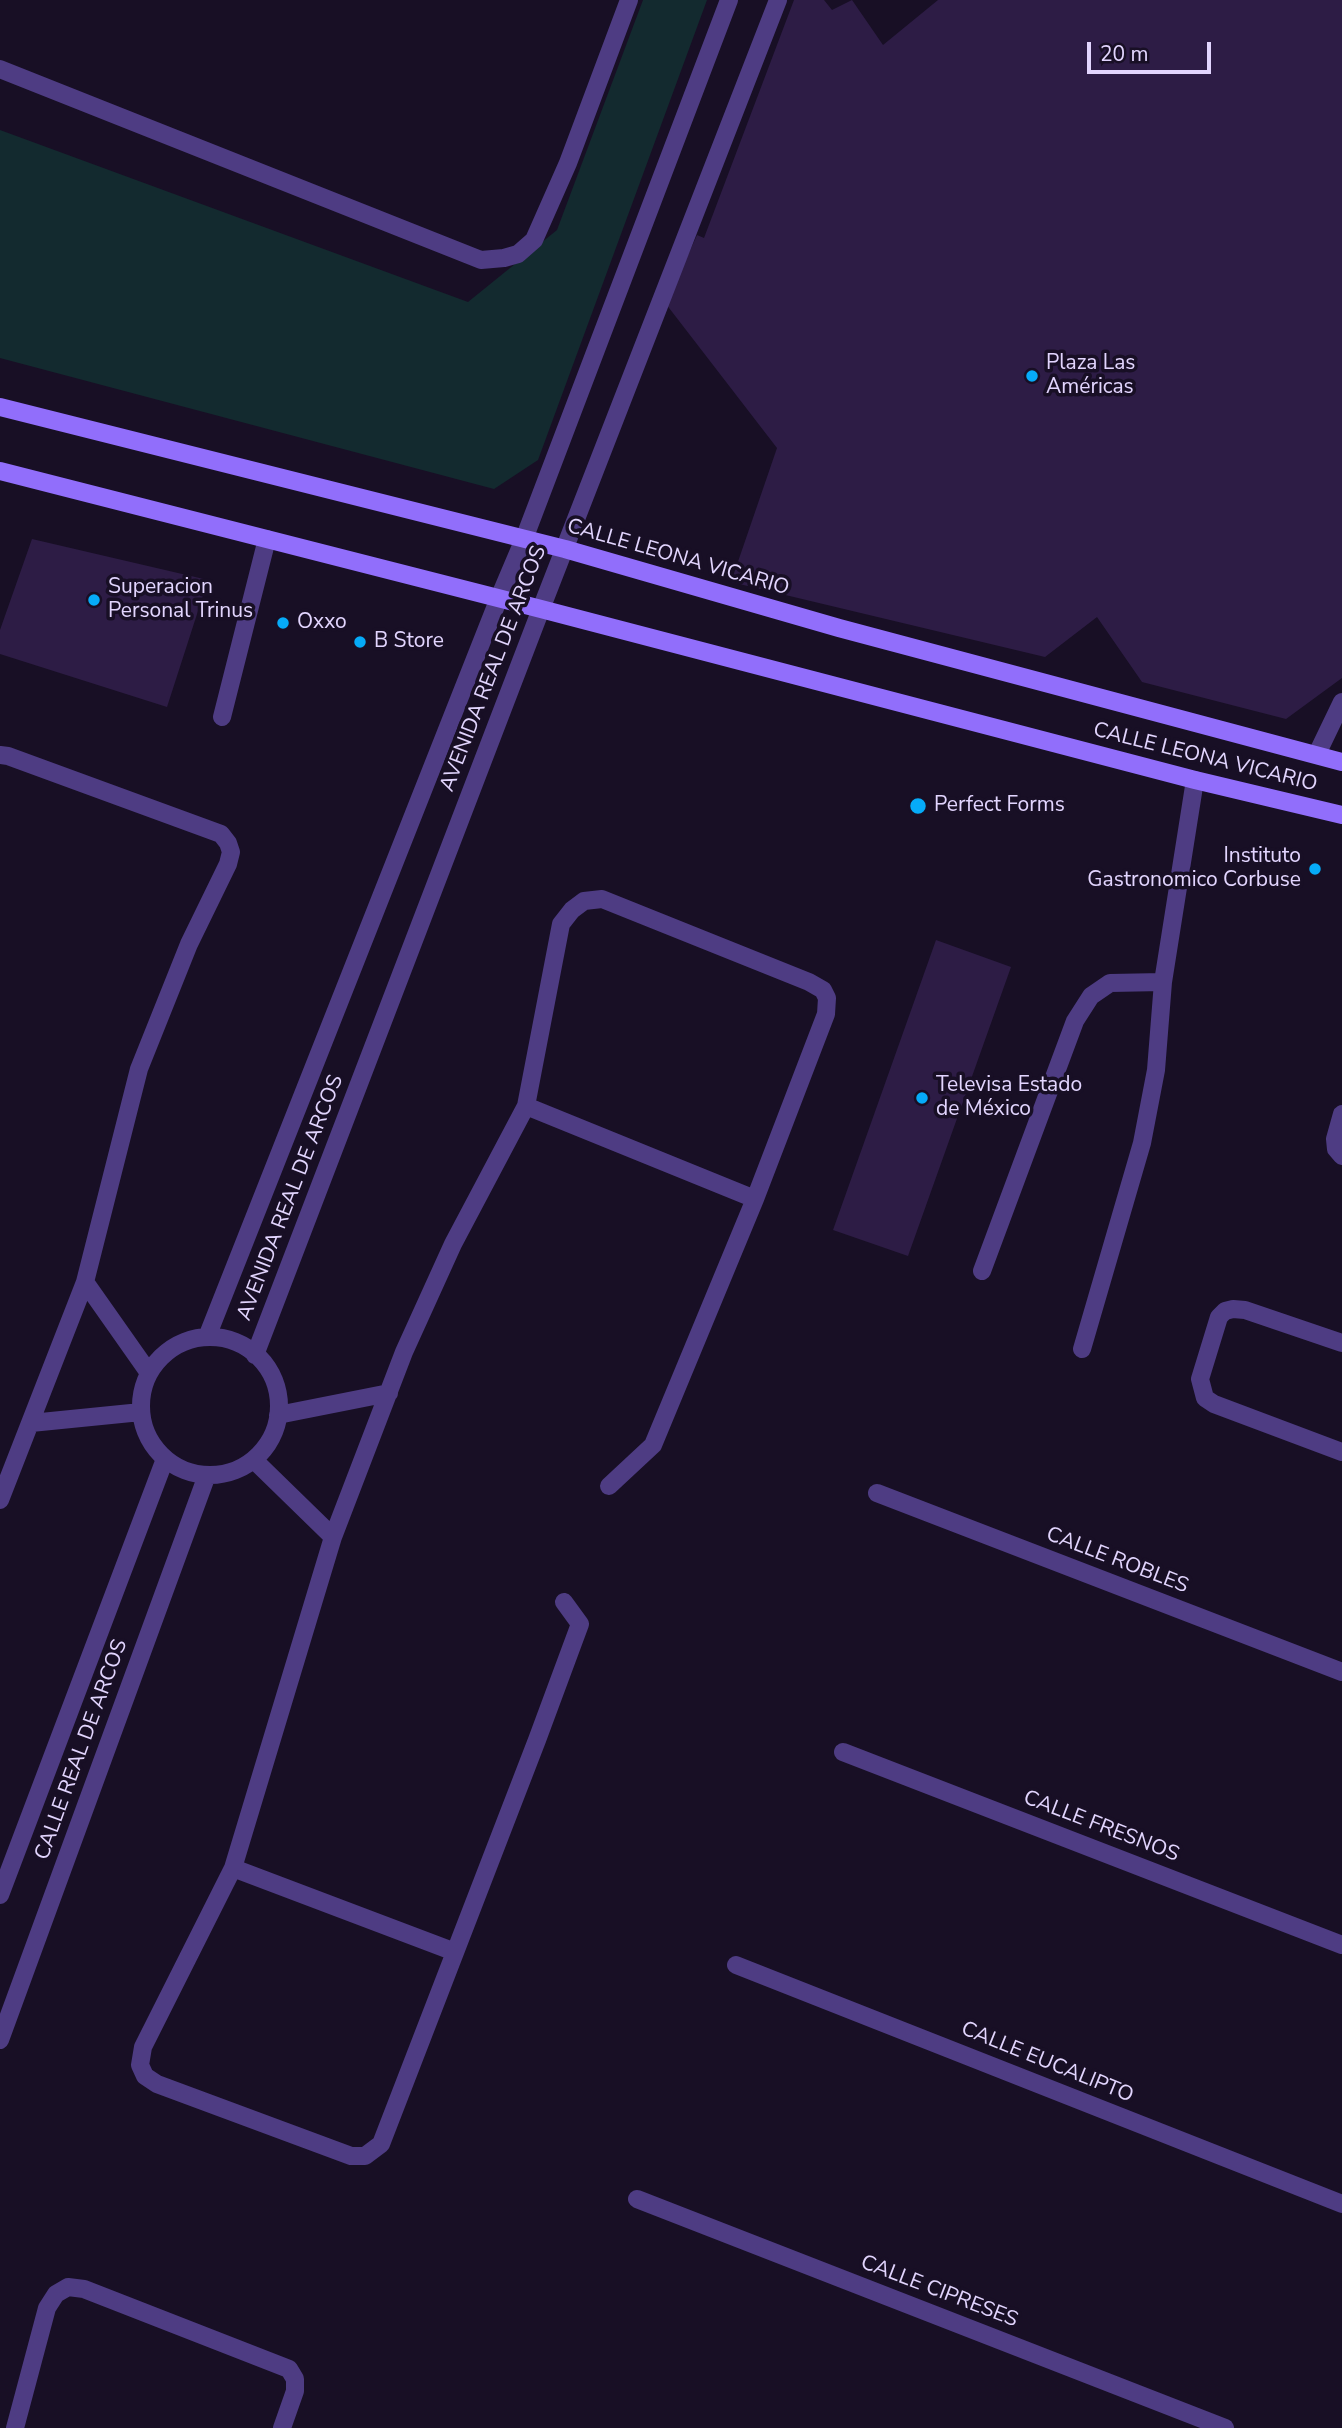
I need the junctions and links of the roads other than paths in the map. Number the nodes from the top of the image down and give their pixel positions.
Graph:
1 (629, 0) edge
2 (729, 0) edge
3 (778, 0) edge
4 (0, 69) edge
5 (0, 407) edge
6 (0, 471) edge
7 (267, 539) junction
8 (524, 539) junction
9 (565, 549) junction
10 (499, 598) junction
11 (541, 609) junction
12 (1342, 702) edge
13 (222, 717) dead end
14 (1317, 754) junction
15 (0, 755) edge
16 (1342, 762) edge
17 (1195, 780) junction
18 (1342, 815) edge
19 (1163, 982) junction
20 (526, 1106) junction
21 (1342, 1114) edge
22 (1342, 1156) edge
23 (755, 1199) junction
24 (982, 1271) dead end
25 (85, 1282) junction
26 (207, 1337) junction
27 (1342, 1343) edge
28 (1082, 1349) dead end
29 (255, 1355) junction
30 (149, 1373) junction
31 (389, 1393) junction
32 (141, 1412) junction
33 (278, 1415) junction
34 (31, 1423) junction
35 (1342, 1452) edge
36 (165, 1459) junction
37 (254, 1460) junction
38 (207, 1475) junction
39 (609, 1486) dead end
40 (877, 1493) dead end
41 (0, 1500) edge
42 (333, 1537) junction
43 (564, 1601) dead end
44 (1342, 1672) edge
45 (843, 1752) dead end
46 (233, 1868) junction
47 (0, 1895) edge
48 (1342, 1945) edge
49 (455, 1952) junction
50 (736, 1965) dead end
51 (0, 2040) edge
52 (637, 2199) dead end
53 (1342, 2204) edge
54 (15, 2428) edge
55 (282, 2428) edge
56 (1225, 2428) edge

1 - 4 street
2 - 8 street, AVENIDA REAL DE ARCOS
3 - 9 street, AVENIDA REAL DE ARCOS
5 - 8 main road, CALLE LEONA VICARIO
6 - 7 main road, CALLE LEONA VICARIO
7 - 10 main road, CALLE LEONA VICARIO
7 - 13 street
8 - 9 main road, CALLE LEONA VICARIO
8 - 10 street, AVENIDA REAL DE ARCOS
9 - 11 street, AVENIDA REAL DE ARCOS
9 - 14 main road, CALLE LEONA VICARIO
10 - 11 main road, CALLE LEONA VICARIO
10 - 26 street, AVENIDA REAL DE ARCOS
11 - 17 main road, CALLE LEONA VICARIO
11 - 29 street, AVENIDA REAL DE ARCOS
12 - 14 street
14 - 16 main road, CALLE LEONA VICARIO
15 - 25 street
17 - 18 main road, CALLE LEONA VICARIO
17 - 19 street
19 - 24 street
19 - 28 street
20 - 23 street
20 - 23 street
20 - 31 street
21 - 22 street
23 - 39 street
25 - 30 street
25 - 34 street
26 - 29 street
26 - 30 street
27 - 35 street
29 - 33 street
30 - 32 street
31 - 33 street
31 - 42 street
32 - 34 street
32 - 36 street
33 - 37 street
34 - 41 street
36 - 38 street
36 - 47 street, CALLE REAL DE ARCOS
37 - 38 street
37 - 42 street
38 - 51 street, CALLE REAL DE ARCOS
40 - 44 street, CALLE ROBLES
42 - 46 street
43 - 49 street
45 - 48 street, CALLE FRESNOS
46 - 49 street
46 - 49 street
50 - 53 street, CALLE EUCALIPTO
52 - 56 street, CALLE CIPRESES
54 - 55 street

